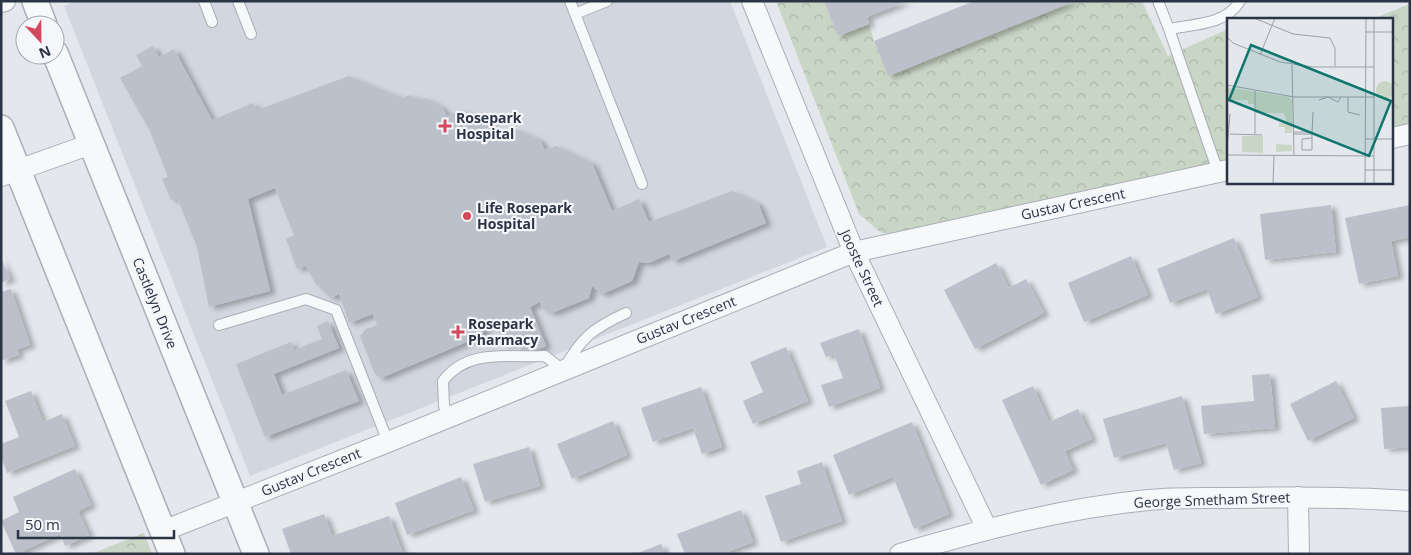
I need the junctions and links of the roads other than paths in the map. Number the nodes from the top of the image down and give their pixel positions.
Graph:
1 (35, 1) edge
2 (238, 1) edge
3 (570, 1) edge
4 (607, 1) edge
5 (752, 1) edge
6 (1158, 1) edge
7 (1240, 1) edge
8 (207, 2) edge
9 (575, 14) junction
10 (40, 15) edge
11 (212, 22) dead end
12 (1169, 29) junction
13 (251, 34) dead end
14 (60, 65) edge
15 (1, 128) edge
16 (1410, 134) edge
17 (1394, 138) edge
18 (91, 144) junction
19 (1224, 171) edge
20 (10, 173) edge
21 (642, 184) dead end
22 (854, 252) junction
23 (626, 313) dead end
24 (219, 325) dead end
25 (563, 370) junction
26 (448, 417) junction
27 (388, 442) junction
28 (1298, 497) junction
29 (1410, 501) edge
30 (235, 502) junction
31 (987, 528) junction
32 (162, 531) junction
33 (172, 554) edge
34 (256, 554) edge
35 (900, 554) edge
36 (1299, 554) edge

1 - 10 street
2 - 13 lane
3 - 9 lane
4 - 9 lane
5 - 22 street, Jooste Street
6 - 12 lane
7 - 12 lane
8 - 11 lane
9 - 21 lane
12 - 19 lane
14 - 18 street, Castlelyn Drive
15 - 20 street
16 - 17 street
18 - 20 street
18 - 30 street, Castlelyn Drive
19 - 22 street, Gustav Crescent
20 - 32 street
22 - 25 street, Gustav Crescent
22 - 31 street, Jooste Street
23 - 25 lane
24 - 27 lane
25 - 26 street, Gustav Crescent
25 - 26 lane
26 - 27 street, Gustav Crescent
27 - 30 street, Gustav Crescent
28 - 29 street, George Smetham Street
28 - 31 street, George Smetham Street
28 - 36 street
30 - 32 street, Gustav Crescent
30 - 34 street, Castlelyn Drive
31 - 35 street, George Smetham Street
32 - 33 street

